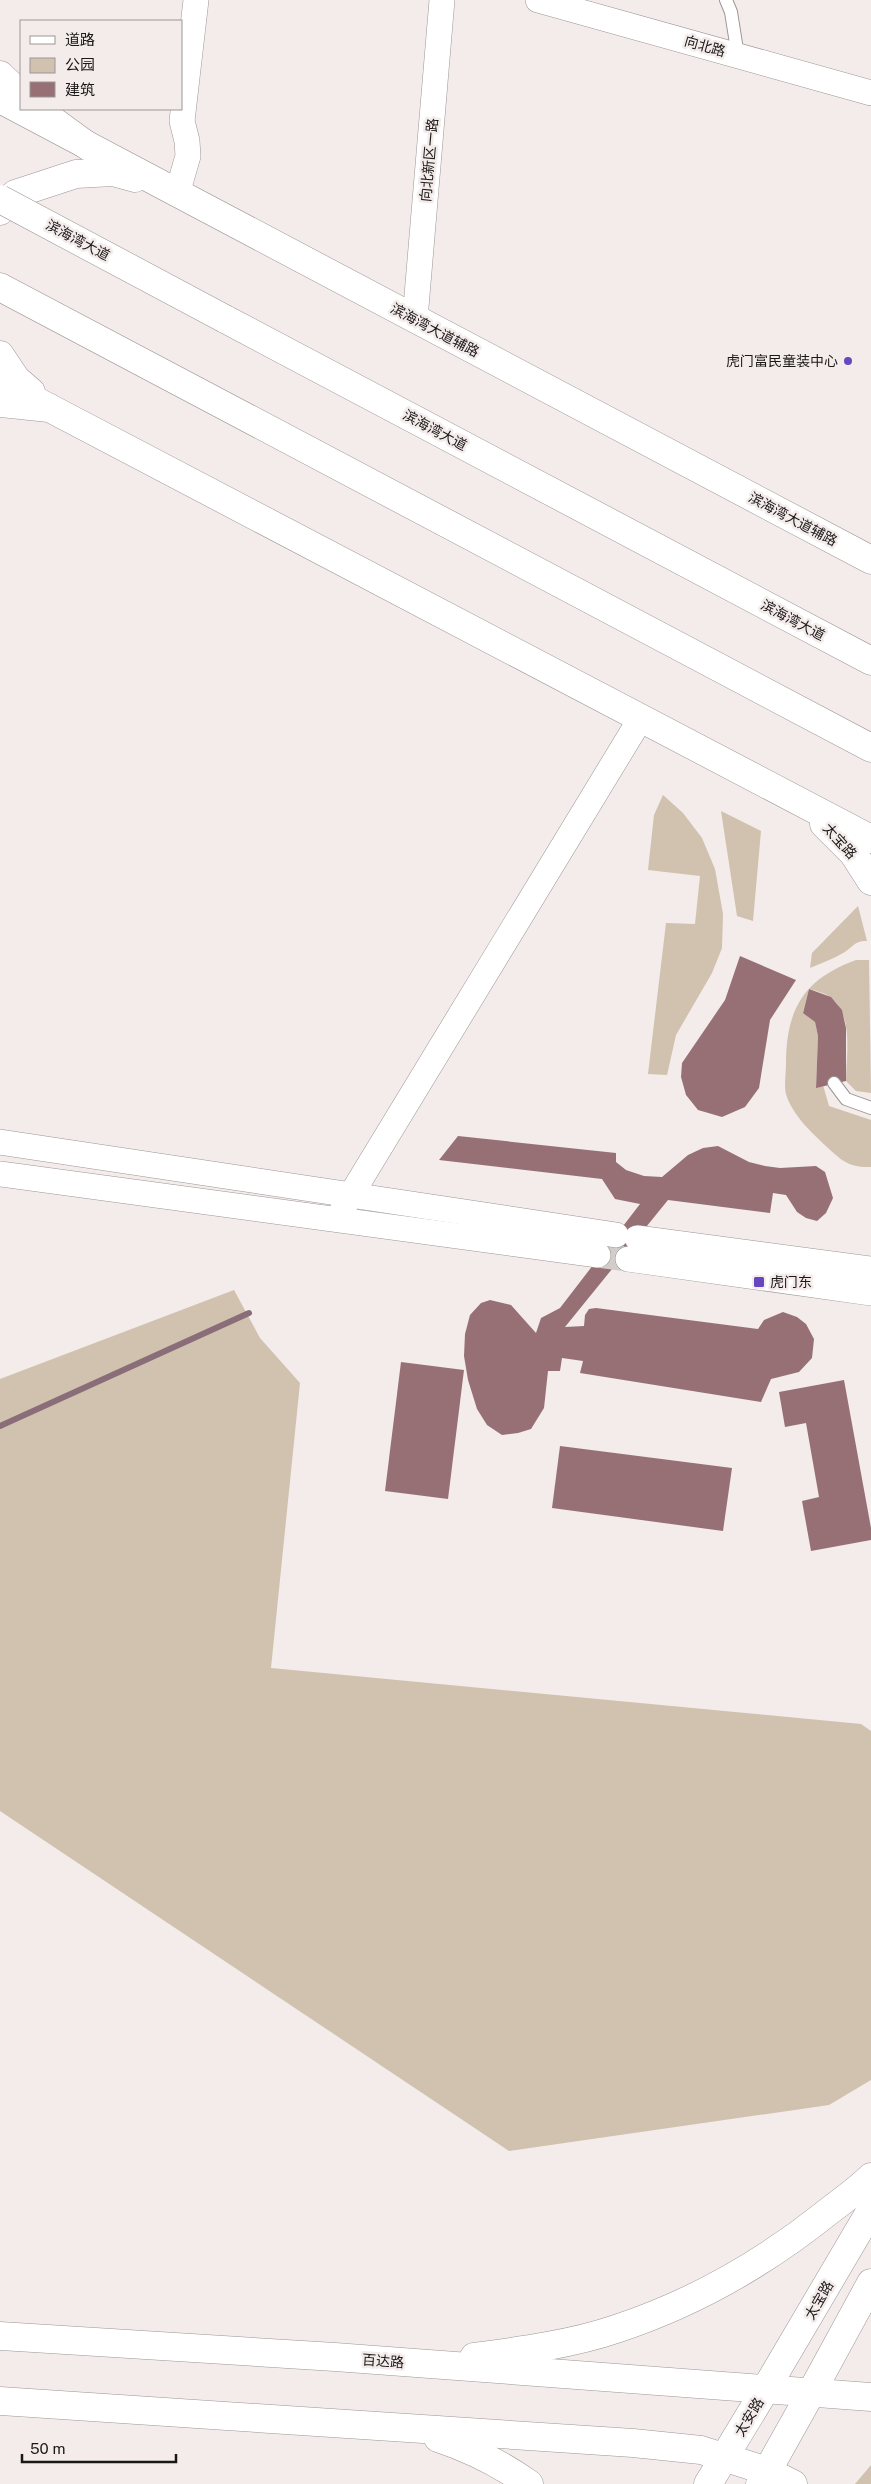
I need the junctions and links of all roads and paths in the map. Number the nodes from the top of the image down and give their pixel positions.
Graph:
1 (196, 0) edge
2 (442, 0) edge
3 (538, 0) edge
4 (726, 0) edge
5 (738, 56) junction
6 (0, 75) edge
7 (871, 92) edge
8 (20, 93) edge
9 (0, 99) edge
10 (20, 110) edge
11 (20, 110) edge
12 (38, 110) edge
13 (89, 147) junction
14 (166, 188) junction
15 (0, 199) edge
16 (0, 211) edge
17 (0, 287) edge
18 (415, 319) junction
19 (0, 355) edge
20 (0, 382) edge
21 (0, 403) edge
22 (49, 408) junction
23 (871, 560) edge
24 (871, 661) edge
25 (641, 718) junction
26 (871, 748) edge
27 (806, 805) junction
28 (871, 839) edge
29 (871, 881) edge
30 (834, 1083) dead end
31 (871, 1108) edge
32 (0, 1142) edge
33 (0, 1174) edge
34 (351, 1195) junction
35 (336, 1219) junction
36 (627, 1244) junction
37 (598, 1255) tunnel mouth
38 (871, 1269) edge
39 (871, 1293) edge
40 (871, 2177) edge
41 (871, 2210) edge
42 (871, 2284) edge
43 (0, 2336) edge
44 (423, 2364) junction
45 (765, 2390) junction
46 (811, 2393) junction
47 (871, 2397) edge
48 (0, 2401) edge
49 (408, 2428) junction
50 (725, 2457) junction
51 (763, 2478) edge
52 (528, 2484) edge
53 (708, 2484) edge
54 (793, 2484) edge

1 - 14 street
2 - 18 street, 向北新区一路
3 - 5 street, 向北路
4 - 5 lane
5 - 7 street, 向北路
6 - 8 main road
9 - 11 main road, 滨海湾大道辅路
10 - 13 main road, 滨海湾大道辅路
12 - 13 main road
13 - 14 main road, 滨海湾大道辅路
14 - 16 main road
14 - 18 main road, 滨海湾大道辅路
15 - 24 main road, 滨海湾大道, bridge
17 - 26 main road
18 - 23 main road, 滨海湾大道辅路
19 - 22 main road
20 - 22 main road
21 - 22 main road
22 - 25 main road
25 - 27 main road
25 - 34 street
27 - 28 main road
27 - 29 main road, 太宝路
30 - 31 lane
32 - 34 street
33 - 35 street
34 - 35 street
34 - 36 street
35 - 37 street
36 - 38 street
36 - 39 street
40 - 44 main road
41 - 45 main road, 太宝路
42 - 46 main road
43 - 44 main road, 百达路
44 - 45 main road, 百达路
45 - 46 main road, 太安路
45 - 50 main road, 太安路
46 - 47 main road, 太安路
46 - 51 main road
48 - 49 main road
49 - 50 main road
49 - 52 main road
50 - 51 main road
50 - 53 main road, 太安路
51 - 54 main road

